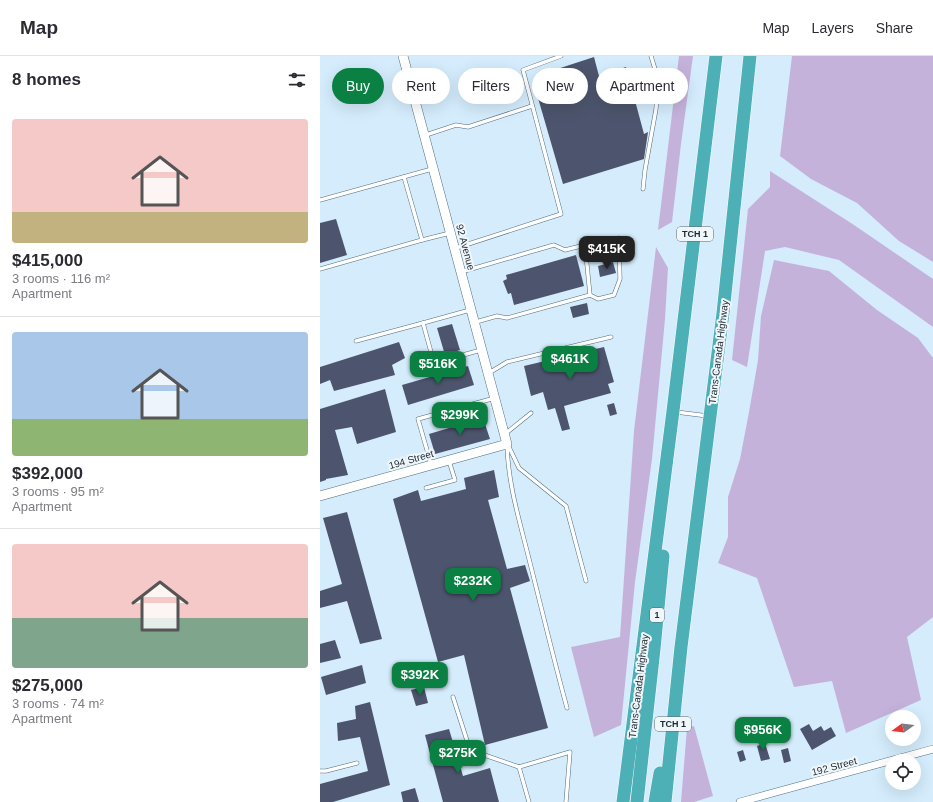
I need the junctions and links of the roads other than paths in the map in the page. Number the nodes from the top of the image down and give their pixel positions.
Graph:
1 (403, 56) edge
2 (561, 56) edge
3 (651, 56) edge
4 (716, 56) edge
5 (750, 56) edge
6 (532, 106) junction
7 (424, 135) junction
8 (434, 169) junction
9 (404, 177) junction
10 (643, 189) dead end
11 (320, 200) edge
12 (450, 232) junction
13 (422, 240) junction
14 (585, 245) junction
15 (455, 248) junction
16 (320, 269) edge
17 (461, 272) junction
18 (590, 295) junction
19 (471, 309) junction
20 (475, 323) junction
21 (423, 324) junction
22 (610, 337) dead end
23 (356, 341) dead end
24 (482, 350) junction
25 (488, 373) junction
26 (495, 398) junction
27 (673, 411) junction
28 (531, 413) dead end
29 (711, 416) junction
30 (671, 427) junction
31 (505, 435) junction
32 (507, 444) junction
33 (449, 460) junction
34 (431, 465) junction
35 (426, 488) dead end
36 (320, 496) edge
37 (586, 581) dead end
38 (681, 647) junction
39 (453, 698) dead end
40 (567, 708) dead end
41 (933, 749) edge
42 (357, 763) dead end
43 (519, 767) junction
44 (320, 771) edge
45 (529, 802) edge
46 (566, 802) edge
47 (623, 802) edge
48 (637, 802) edge
49 (655, 802) edge
50 (665, 802) edge
51 (740, 802) edge

1 - 7 street, 92 Avenue
2 - 6 lane
3 - 10 lane
4 - 27 highway, Trans-Canada Highway / TCH 1
5 - 29 highway, Trans-Canada Highway / TCH 1
6 - 7 lane
6 - 15 lane
7 - 8 street, 92 Avenue
8 - 9 lane
8 - 12 street, 92 Avenue
9 - 11 lane
9 - 13 lane
12 - 13 lane
12 - 15 street, 92 Avenue
13 - 16 lane
14 - 17 lane
14 - 18 lane
14 - 18 lane
15 - 17 street, 92 Avenue
17 - 19 street, 92 Avenue
18 - 20 lane
19 - 20 street, 92 Avenue
19 - 21 lane
20 - 24 street, 92 Avenue
21 - 23 lane
21 - 24 lane
22 - 25 lane
24 - 25 street, 92 Avenue
25 - 26 street, 92 Avenue
26 - 31 street, 92 Avenue
26 - 34 lane
27 - 29 lane
27 - 30 highway, Trans-Canada Highway / TCH 1
28 - 31 lane
29 - 38 highway, Trans-Canada Highway / TCH 1
30 - 47 highway, Trans-Canada Highway / TCH 1
30 - 48 highway, Trans-Canada Highway / 1
31 - 32 street, 92 Avenue
32 - 33 street, 194 Street
32 - 37 lane
32 - 40 lane
33 - 34 street, 194 Street
33 - 35 lane
34 - 36 street, 194 Street
38 - 49 highway, Trans-Canada Highway
38 - 50 highway, Trans-Canada Highway / TCH 1
39 - 43 lane
41 - 51 street, 192 Street
42 - 44 lane
43 - 45 lane
43 - 46 lane

